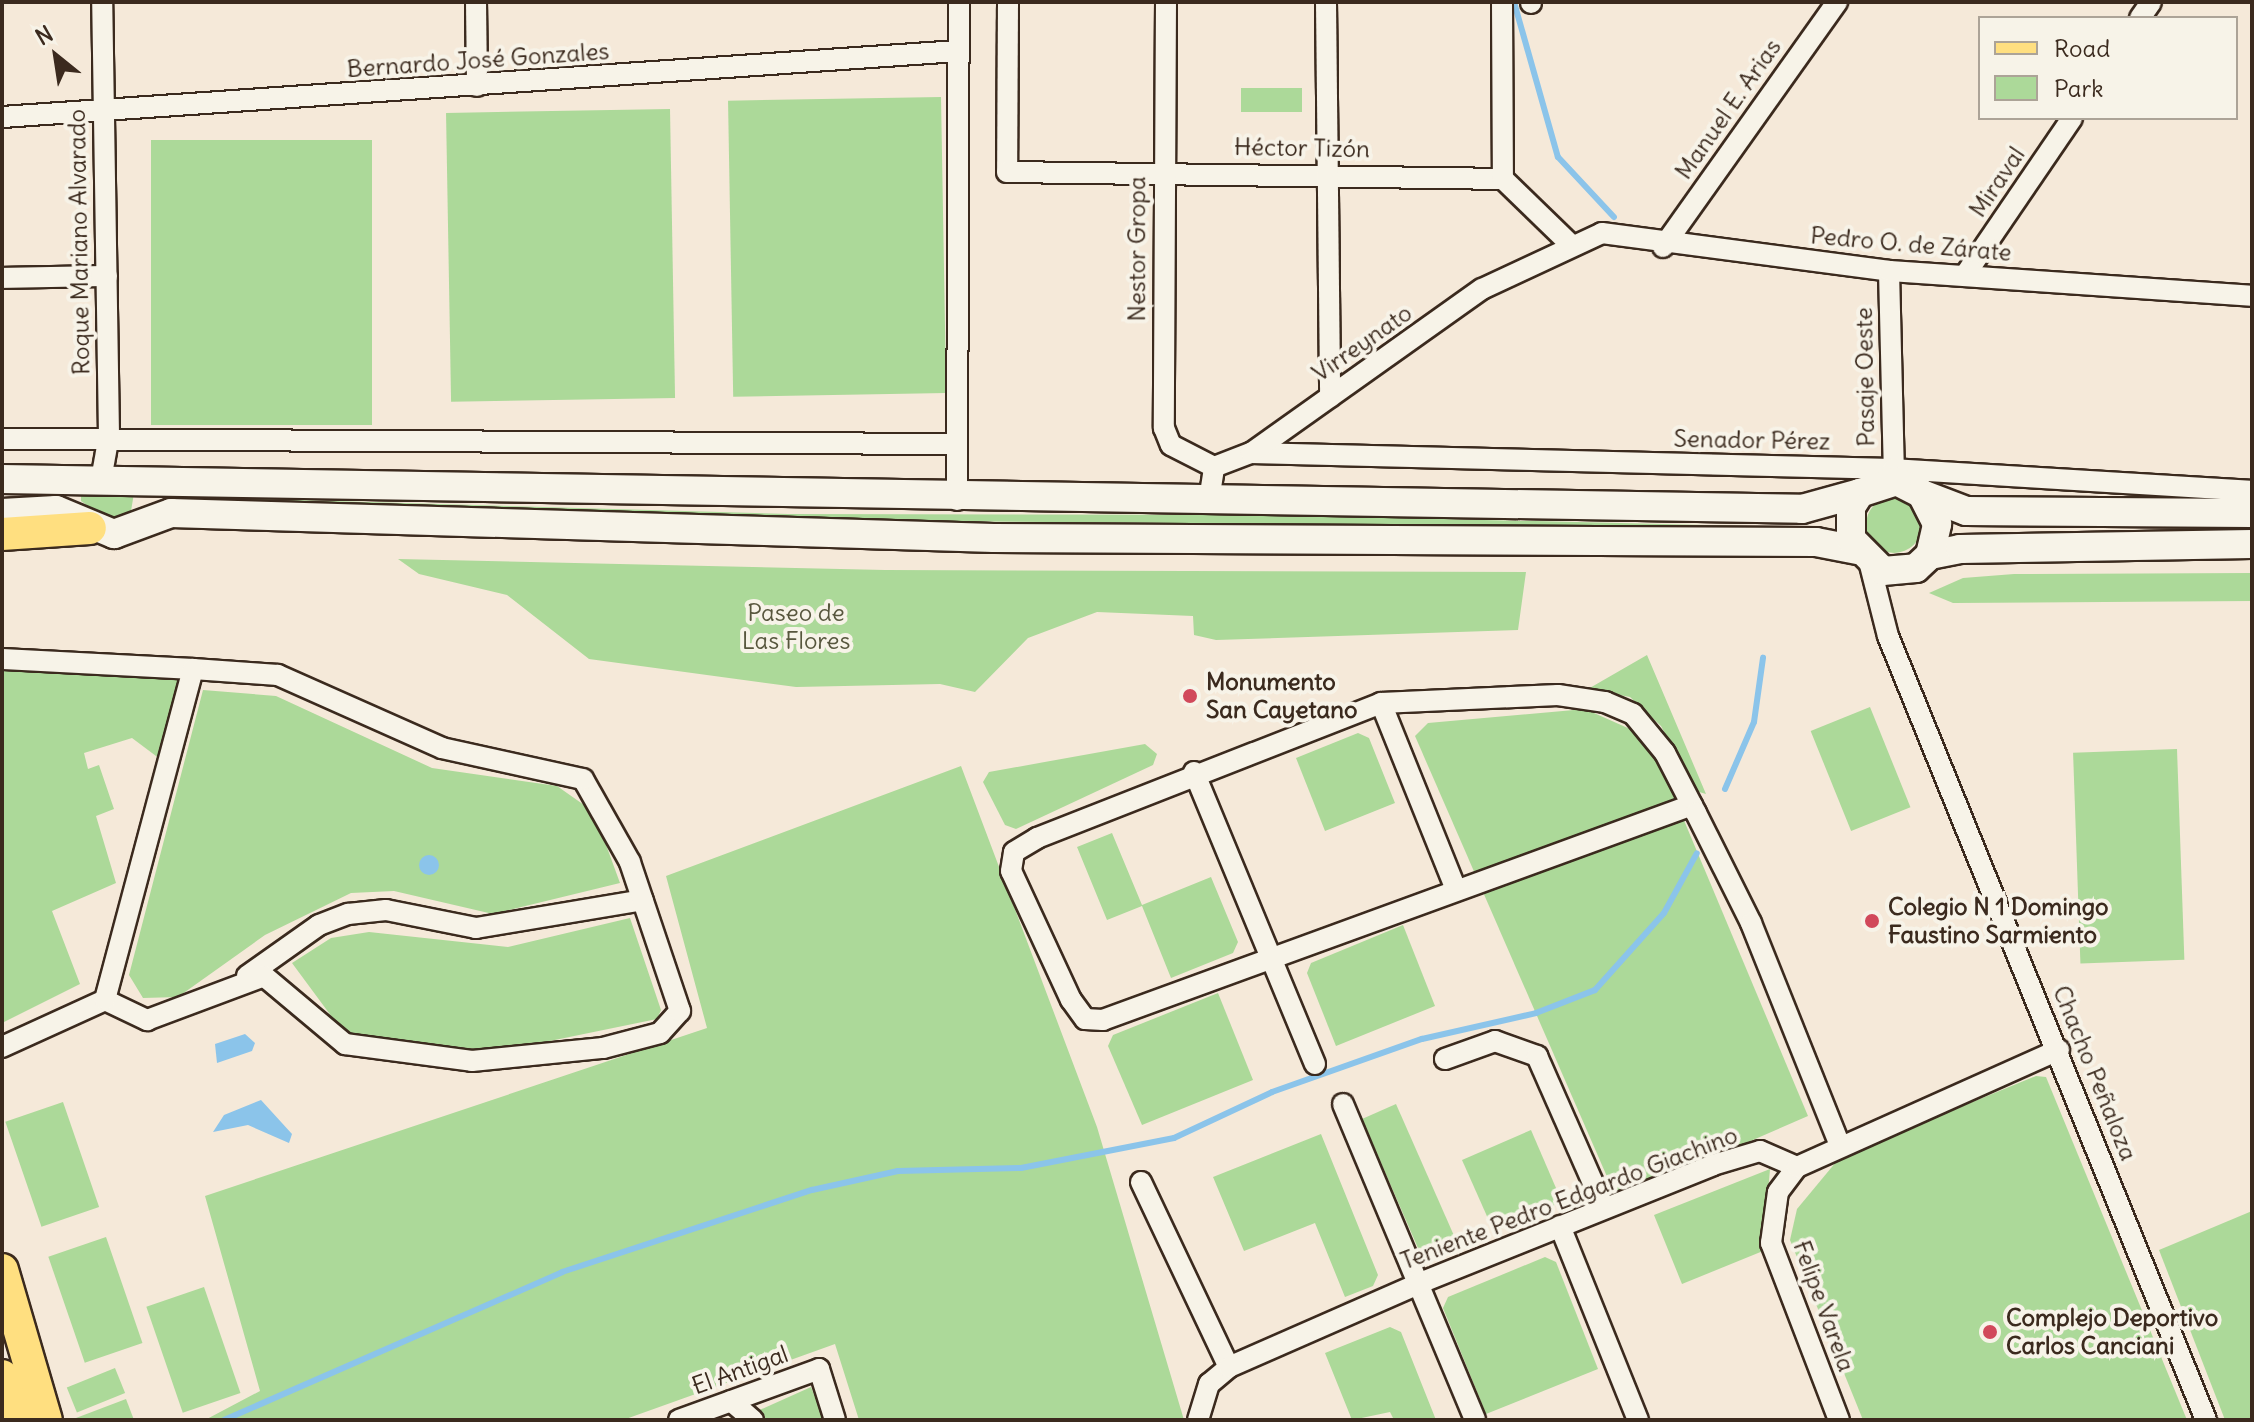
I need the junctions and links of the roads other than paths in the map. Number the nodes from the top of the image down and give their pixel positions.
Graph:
1 (102, 2) edge
2 (476, 2) edge
3 (959, 2) edge
4 (1008, 2) edge
5 (1166, 2) edge
6 (1326, 2) edge
7 (1502, 2) edge
8 (1837, 2) edge
9 (959, 51) junction
10 (477, 86) junction
11 (102, 114) junction
12 (2, 117) edge
13 (2071, 120) edge
14 (1163, 172) junction
15 (1329, 174) junction
16 (1503, 179) junction
17 (1569, 243) junction
18 (1663, 247) junction
19 (1889, 271) junction
20 (1965, 275) junction
21 (107, 276) junction
22 (2, 278) edge
23 (2252, 296) edge
24 (1330, 397) junction
25 (109, 435) junction
26 (2, 439) edge
27 (957, 444) junction
28 (1251, 453) junction
29 (1214, 467) junction
30 (1894, 475) junction
31 (68, 478) junction
32 (2, 479) edge
33 (101, 480) junction
34 (146, 480) junction
35 (2252, 491) edge
36 (1860, 493) junction
37 (1922, 494) junction
38 (957, 500) junction
39 (1209, 500) junction
40 (2, 513) edge
41 (2252, 513) edge
42 (137, 523) junction
43 (85, 524) junction
44 (2, 534) edge
45 (2252, 544) edge
46 (1930, 555) junction
47 (1863, 558) junction
48 (2, 659) edge
49 (193, 669) junction
50 (1381, 703) junction
51 (1194, 772) junction
52 (1692, 805) junction
53 (1455, 887) junction
54 (643, 900) junction
55 (1272, 954) junction
56 (245, 977) junction
57 (105, 1000) junction
58 (2, 1047) edge
59 (2059, 1050) junction
60 (1445, 1059) dead end
61 (1315, 1064) dead end
62 (1343, 1104) dead end
63 (1840, 1146) junction
64 (1797, 1167) junction
65 (1141, 1182) dead end
66 (1604, 1208) junction
67 (1560, 1226) junction
68 (2, 1270) edge
69 (1420, 1283) junction
70 (1229, 1367) junction
71 (2, 1376) edge
72 (731, 1401) junction
73 (10, 1416) edge
74 (46, 1420) edge
75 (679, 1420) edge
76 (753, 1420) edge
77 (835, 1420) edge
78 (1198, 1420) edge
79 (1475, 1420) edge
80 (1638, 1420) edge
81 (1839, 1420) edge
82 (2206, 1420) edge

1 - 11 street, Roque Mariano Alvarado
2 - 10 street
3 - 9 street
4 - 14 street, Héctor Tizón
5 - 14 street, Nestor Gropa
6 - 15 street
7 - 16 street
8 - 18 street, Manuel E. Arias
9 - 10 street, Bernardo José Gonzales
9 - 27 street
10 - 11 street, Bernardo José Gonzales
11 - 12 street, Bernardo José Gonzales
11 - 21 street, Roque Mariano Alvarado
13 - 20 street, Miraval
14 - 15 street, Héctor Tizón
14 - 29 street, Nestor Gropa
15 - 16 street, Héctor Tizón
15 - 24 street
16 - 17 street
17 - 18 street, Pedro O. de Zárate
17 - 24 street, Virreynato
18 - 19 street, Pedro O. de Zárate
19 - 20 street, Pedro O. de Zárate
19 - 30 street, Pasaje Oeste
20 - 23 street, Pedro O. de Zárate
21 - 22 street
21 - 25 street, Roque Mariano Alvarado
24 - 28 street, Virreynato
25 - 26 street
25 - 27 street
25 - 33 street, Roque Mariano Alvarado
27 - 38 street
28 - 29 street, Virreynato
28 - 30 street, Senador Pérez
29 - 39 street
30 - 35 street, Senador Pérez
30 - 36 main road
30 - 37 main road
31 - 32 main road
31 - 33 main road
31 - 43 main road
33 - 34 main road
34 - 38 main road
34 - 42 main road
36 - 39 main road
36 - 47 main road
37 - 41 main road
37 - 46 main road
38 - 39 main road
40 - 43 main road
42 - 43 main road
42 - 47 main road
43 - 44 main road
45 - 46 main road
46 - 47 main road
47 - 59 street, Chacho Peñaloza
48 - 49 street
49 - 54 street
49 - 57 street
50 - 51 street
50 - 52 street
50 - 53 street
51 - 55 street
51 - 55 street
52 - 53 street
52 - 63 street
53 - 55 street
54 - 56 street
54 - 56 street
55 - 61 street
56 - 57 street
57 - 58 street
59 - 63 street
59 - 82 street, Chacho Peñaloza
60 - 66 street
62 - 69 street
63 - 64 street
64 - 66 street, Teniente Pedro Edgardo Giachino
64 - 81 street, Felipe Varela
65 - 70 street
66 - 67 street, Teniente Pedro Edgardo Giachino
67 - 69 street, Teniente Pedro Edgardo Giachino
67 - 80 street
68 - 74 main road
69 - 70 street, Teniente Pedro Edgardo Giachino
69 - 79 street
70 - 78 street
71 - 73 main road
72 - 75 street, El Antigal
72 - 76 street
72 - 77 street, El Antigal

